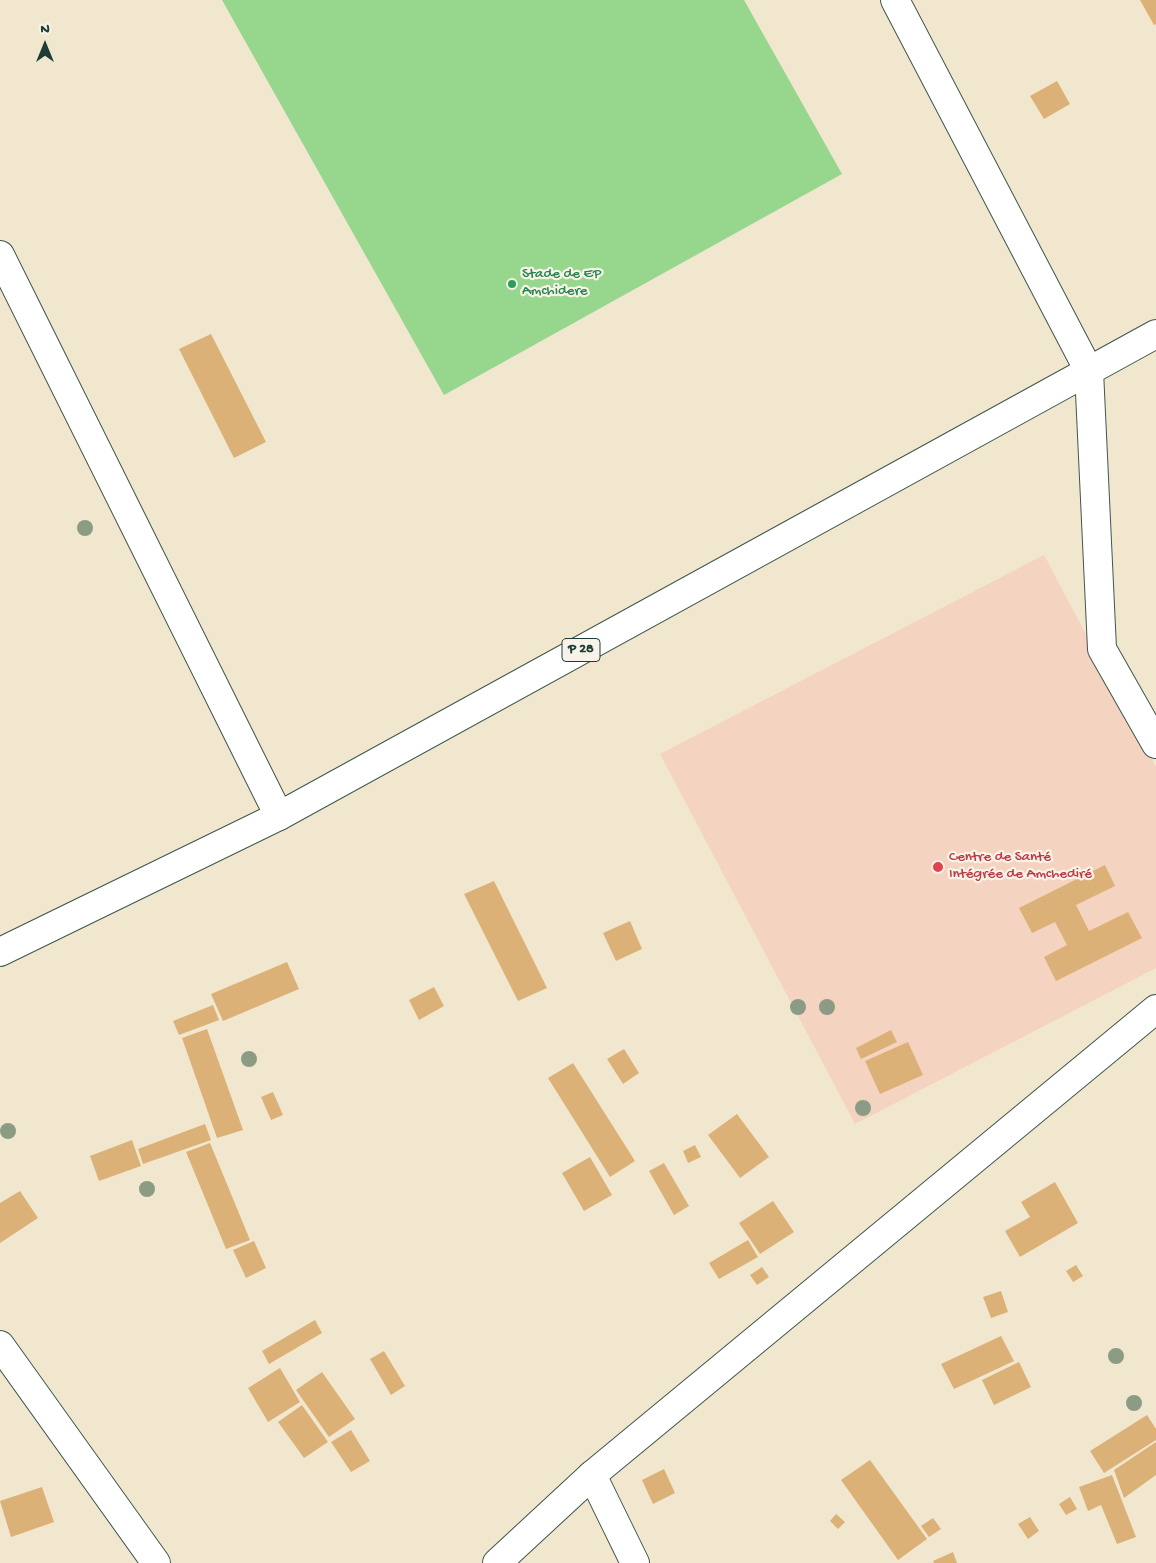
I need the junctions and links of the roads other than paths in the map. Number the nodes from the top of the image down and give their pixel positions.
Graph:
1 (895, 0) edge
2 (0, 255) edge
3 (1156, 334) edge
4 (1089, 371) junction
5 (1156, 744) edge
6 (279, 816) junction
7 (0, 952) edge
8 (1156, 1009) edge
9 (0, 1345) edge
10 (592, 1475) junction
11 (156, 1563) edge
12 (497, 1563) edge
13 (635, 1563) edge

1 - 4 street
2 - 6 street
3 - 4 street, P 28
4 - 5 street
4 - 6 street, P 28
6 - 7 street, P 28
8 - 10 street
9 - 11 street
10 - 12 street
10 - 13 street

